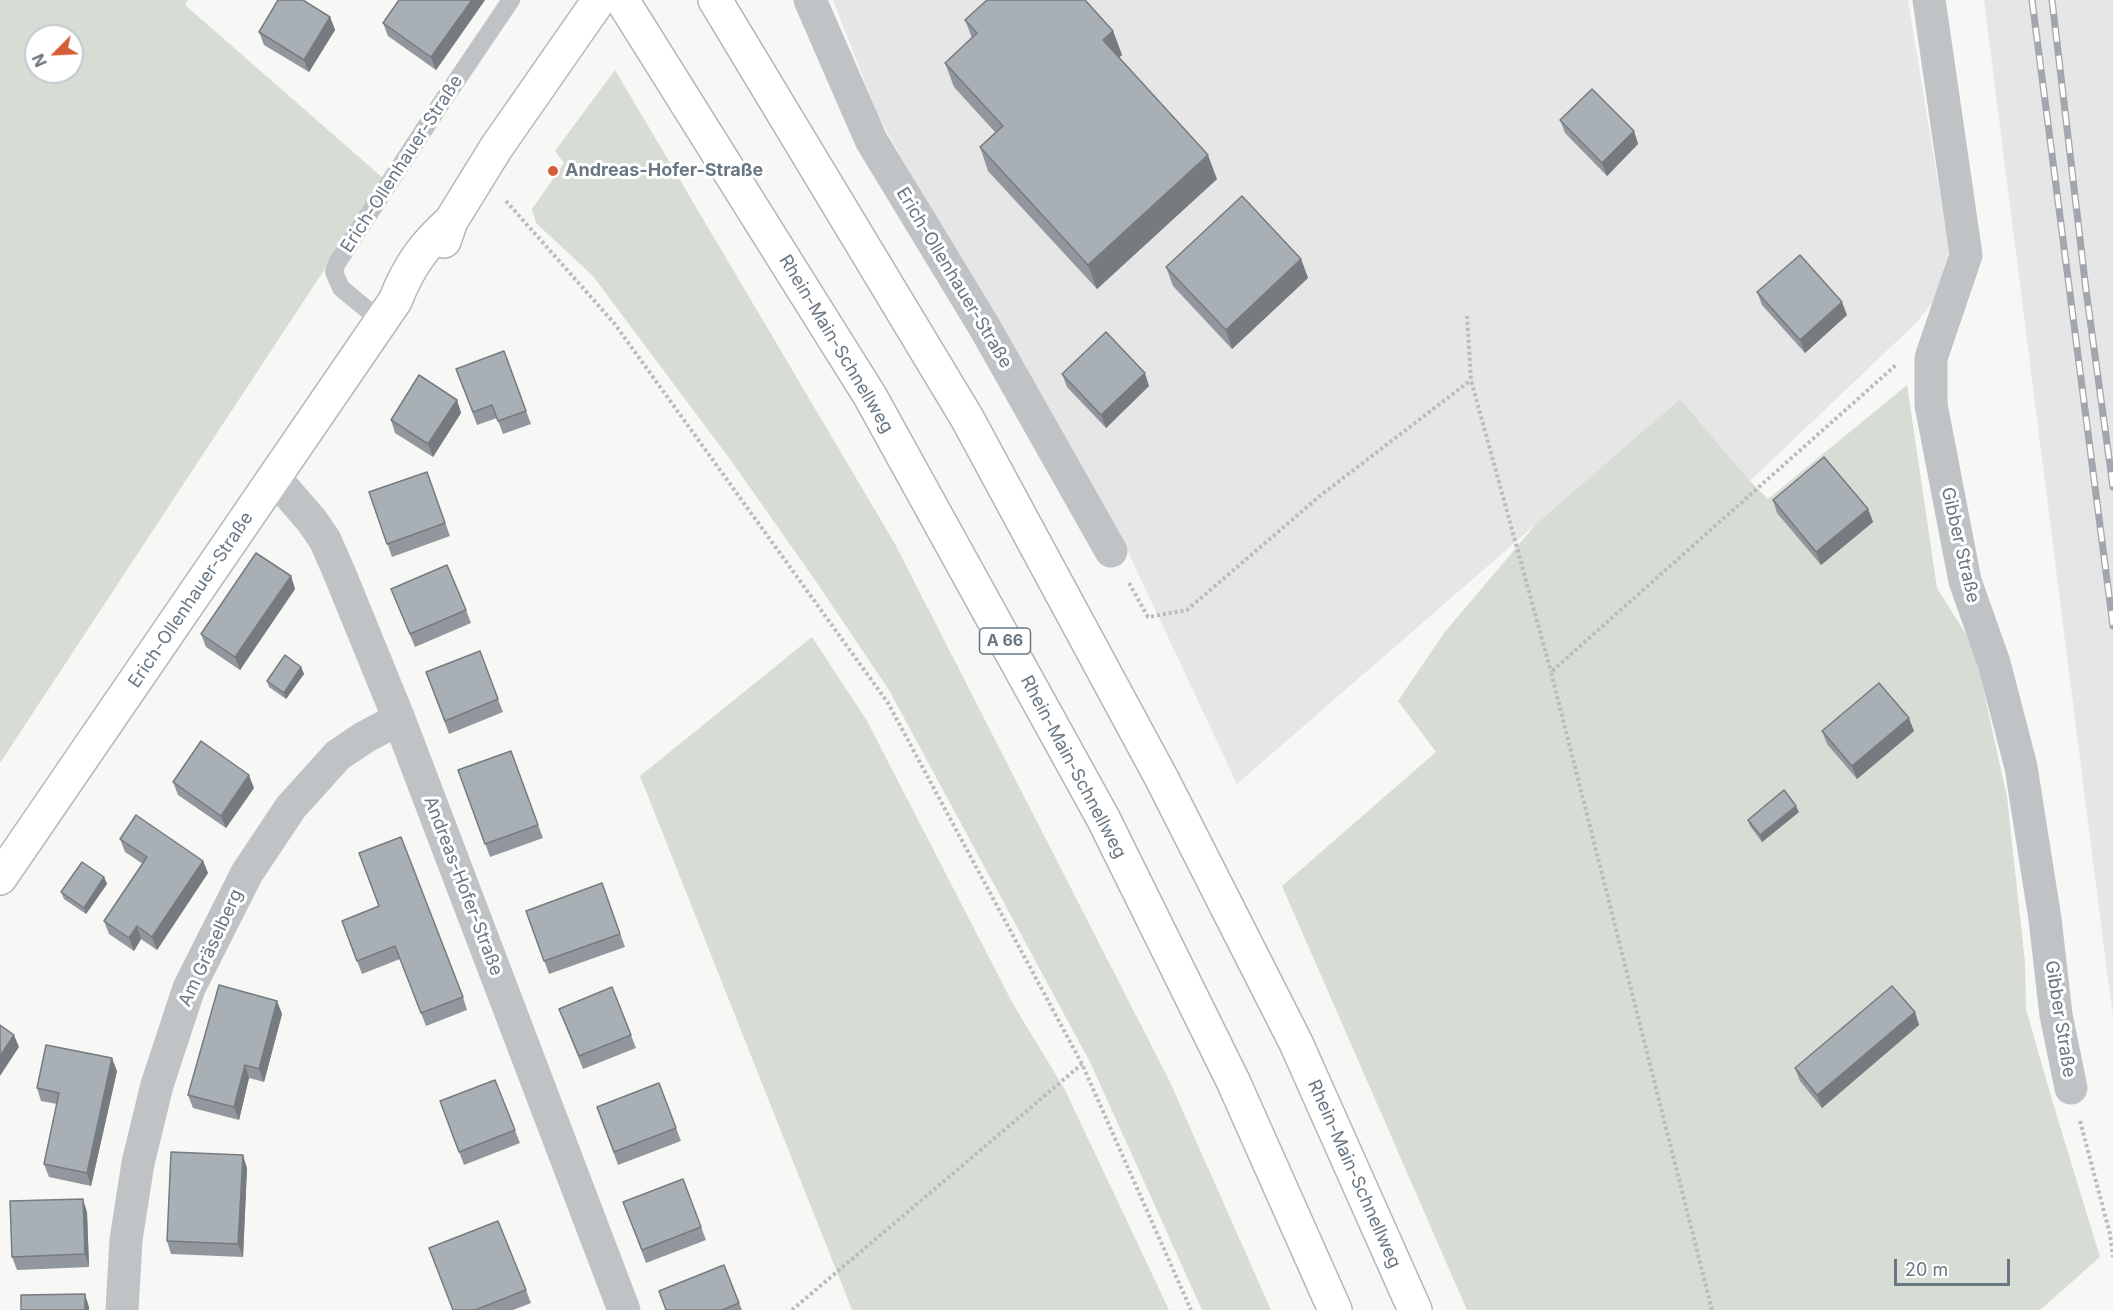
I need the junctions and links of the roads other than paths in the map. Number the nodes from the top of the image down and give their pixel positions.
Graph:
1 (511, 0) edge
2 (599, 0) edge
3 (622, 0) edge
4 (715, 0) edge
5 (810, 0) edge
6 (1929, 0) edge
7 (388, 311) junction
8 (274, 477) junction
9 (1111, 551) road end
10 (399, 719) junction
11 (0, 878) edge
12 (2072, 1088) road end
13 (122, 1310) edge
14 (624, 1310) edge
15 (1335, 1310) edge
16 (1415, 1310) edge

1 - 7 lane, Erich-Ollenhauer-Straße
2 - 7 main road, Erich-Ollenhauer-Straße
3 - 15 main road, Rhein-Main-Schnellweg / A 66
4 - 16 main road, Rhein-Main-Schnellweg
5 - 9 street, Erich-Ollenhauer-Straße
6 - 12 street, Gibber Straße
7 - 8 main road, Erich-Ollenhauer-Straße
8 - 10 street, Andreas-Hofer-Straße
8 - 11 main road, Erich-Ollenhauer-Straße
10 - 13 street, Am Gräselberg
10 - 14 street, Andreas-Hofer-Straße

